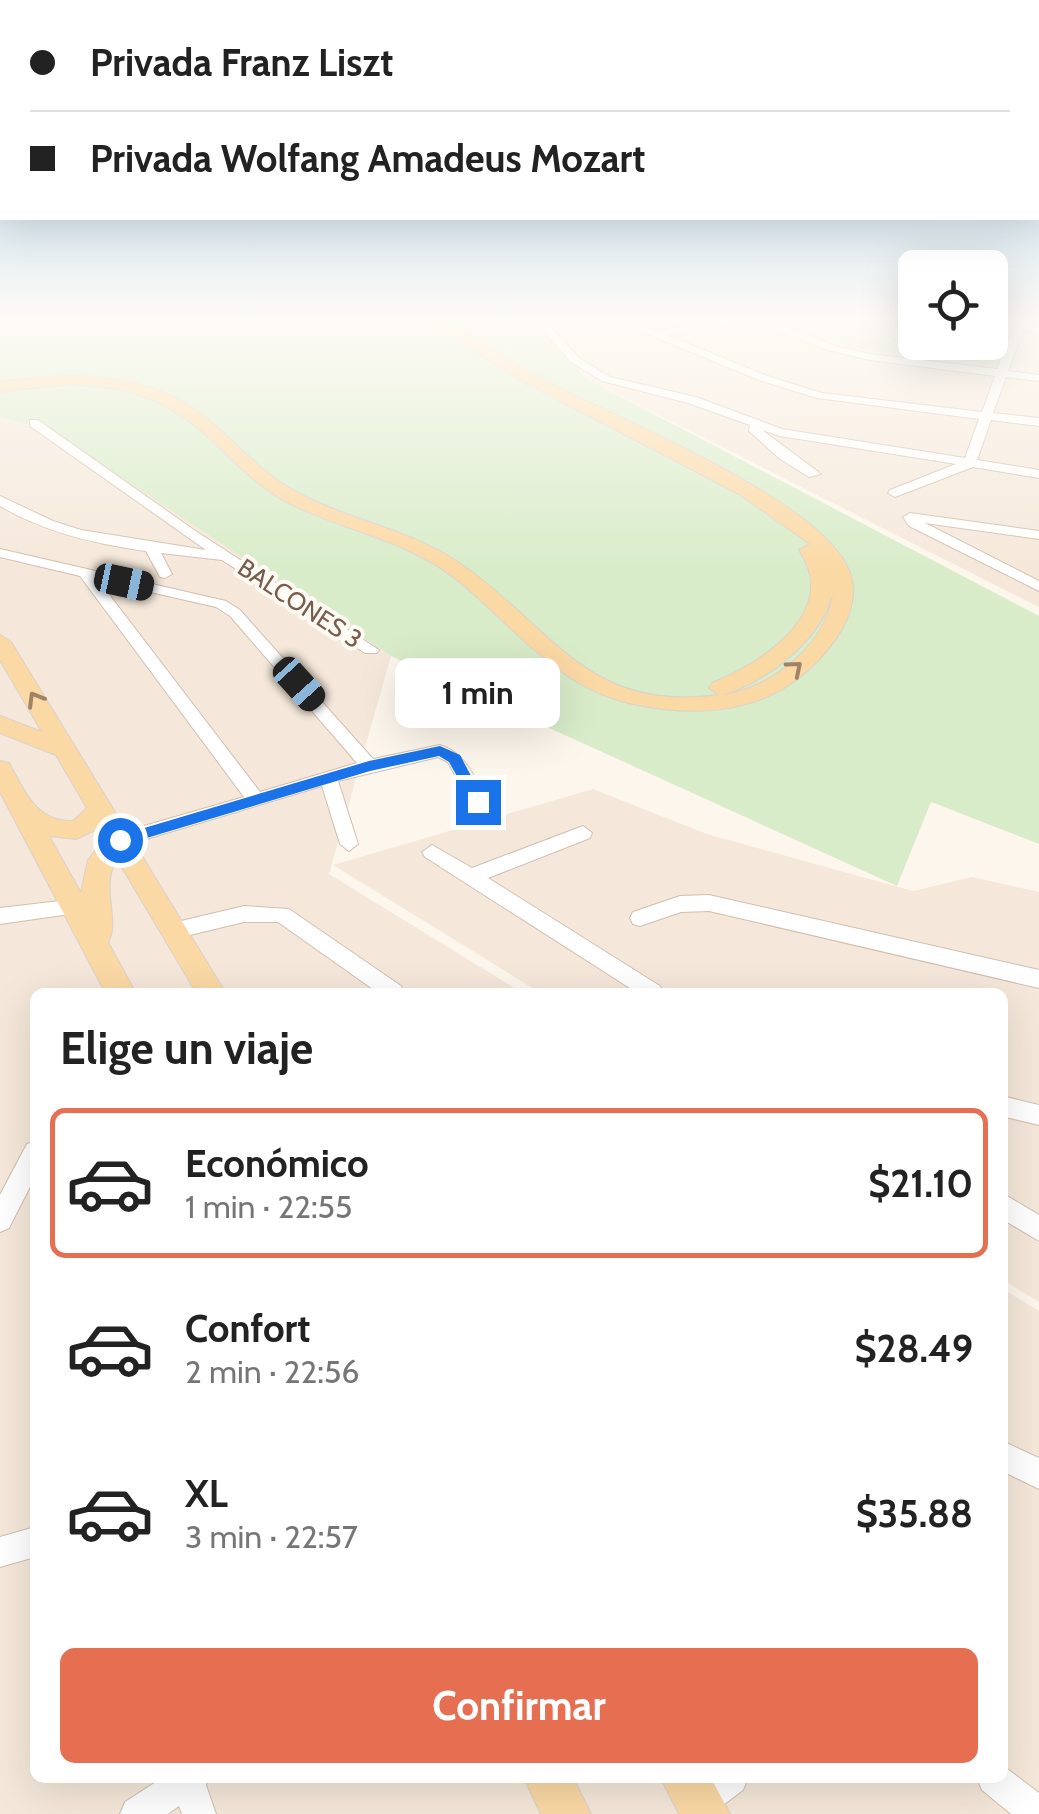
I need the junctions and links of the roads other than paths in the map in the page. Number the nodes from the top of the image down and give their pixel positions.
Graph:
1 (173, 402) edge
2 (190, 402) edge
3 (558, 402) edge
4 (573, 402) edge
5 (696, 402) edge
6 (849, 402) edge
7 (992, 402) edge
8 (989, 414) junction
9 (1039, 422) edge
10 (34, 423) dead end
11 (748, 423) junction
12 (970, 464) junction
13 (814, 474) dead end
14 (1039, 474) edge
15 (894, 493) dead end
16 (1, 501) edge
17 (190, 533) junction
18 (1039, 535) edge
19 (152, 550) junction
20 (0, 553) edge
21 (230, 557) junction
22 (86, 574) junction
23 (164, 574) dead end
24 (1039, 587) edge
25 (0, 642) edge
26 (371, 650) dead end
27 (0, 724) edge
28 (27, 735) junction
29 (0, 748) edge
30 (66, 750) junction
31 (369, 766) junction
32 (0, 769) edge
33 (328, 778) junction
34 (256, 798) junction
35 (478, 802) dead end
36 (100, 807) junction
37 (24, 814) junction
38 (583, 833) dead end
39 (120, 840) junction
40 (349, 844) dead end
41 (432, 852) dead end
42 (472, 876) junction
43 (76, 907) junction
44 (0, 916) edge
45 (640, 918) dead end
46 (173, 931) junction
47 (103, 960) junction
48 (1039, 979) edge
49 (118, 988) edge
50 (209, 988) edge
51 (387, 988) edge
52 (646, 988) edge
53 (1008, 1107) edge
54 (1039, 1115) edge
55 (30, 1162) edge
56 (1008, 1209) edge
57 (0, 1220) edge
58 (1039, 1228) edge
59 (1008, 1457) edge
60 (1039, 1474) edge
61 (30, 1543) edge
62 (0, 1552) edge
63 (184, 1783) edge
64 (191, 1783) edge
65 (550, 1783) edge
66 (1000, 1783) edge
67 (136, 1814) edge
68 (200, 1814) edge
69 (567, 1814) edge
70 (1038, 1814) edge

1 -> 4 main road
2 - 3 main road
5 - 11 street
6 - 8 street
7 - 8 street
8 - 9 street
8 - 12 street
10 - 17 street, BALCONES 3
11 - 12 street
11 - 13 street
12 - 14 street
12 - 15 street
16 - 19 street
17 - 19 street
17 - 21 street, BALCONES 3
18 - 24 street
19 - 21 street
19 - 23 street
20 - 22 street
21 - 26 street, BALCONES 3
22 - 31 street
22 - 34 street
30 -> 25 main road
27 - 28 main road
28 - 29 main road
28 - 30 main road
30 - 36 main road
31 - 33 street
31 - 35 street
32 - 37 main road
33 - 34 street
33 - 40 street
34 - 39 street
36 - 37 main road
36 - 39 main road
37 - 43 main road
38 - 42 street
39 - 46 main road
39 - 47 main road
41 - 42 street
42 - 52 street
43 - 44 street
43 - 47 main road
45 - 48 street
46 - 50 main road
46 - 51 street
47 - 49 main road
53 - 54 street
55 - 57 street
56 - 58 street
59 - 60 street
61 - 62 street
63 - 67 street
64 - 68 street
65 - 69 main road
66 - 70 street

